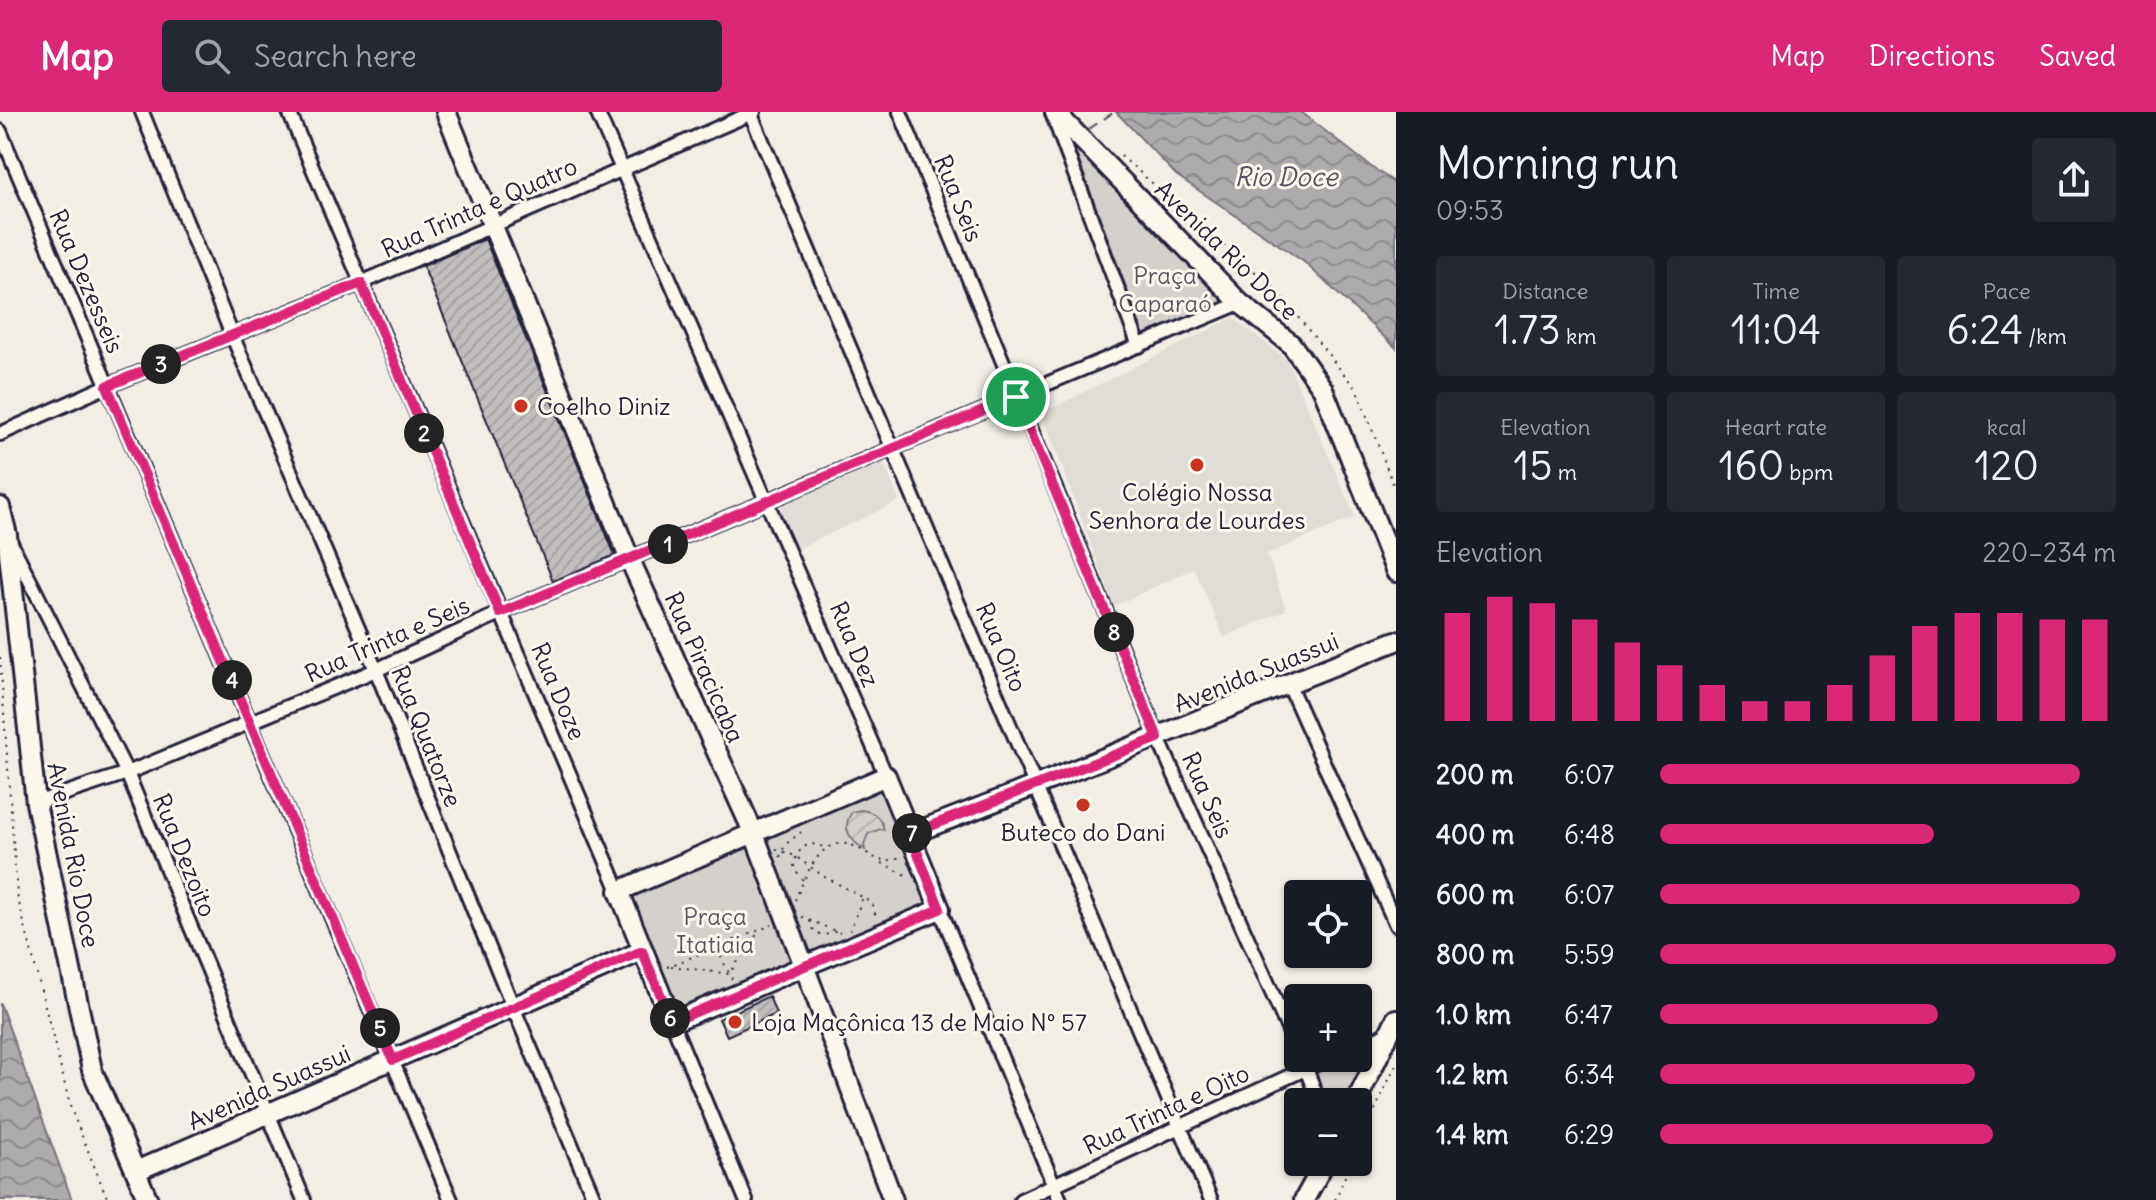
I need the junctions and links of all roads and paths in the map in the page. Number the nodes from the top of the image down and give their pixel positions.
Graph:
1 (142, 112) edge
2 (289, 112) edge
3 (446, 112) edge
4 (597, 112) edge
5 (900, 112) edge
6 (1053, 112) edge
7 (752, 113) edge
8 (0, 131) edge
9 (1112, 149) dead end
10 (620, 170) junction
11 (492, 225) junction
12 (361, 283) junction
13 (1240, 303) junction
14 (232, 335) junction
15 (1139, 346) junction
16 (107, 386) junction
17 (1016, 397) junction
18 (0, 434) edge
19 (894, 450) junction
20 (1396, 492) edge
21 (767, 502) junction
22 (0, 507) edge
23 (7, 535) junction
24 (630, 560) junction
25 (1396, 572) edge
26 (500, 613) junction
27 (1396, 641) edge
28 (0, 657) edge
29 (376, 670) junction
30 (1288, 683) junction
31 (249, 721) junction
32 (1158, 738) junction
33 (127, 773) junction
34 (886, 776) junction
35 (9, 781) junction
36 (0, 783) edge
37 (1037, 786) junction
38 (36, 803) junction
39 (801, 832) dead end
40 (910, 834) junction
41 (761, 839) junction
42 (826, 849) junction
43 (781, 851) junction
44 (795, 856) junction
45 (901, 857) dead end
46 (877, 861) junction
47 (810, 865) junction
48 (778, 866) dead end
49 (910, 877) dead end
50 (804, 881) junction
51 (619, 891) junction
52 (863, 897) junction
53 (940, 909) junction
54 (792, 913) junction
55 (809, 920) junction
56 (876, 924) dead end
57 (1396, 925) edge
58 (760, 930) junction
59 (837, 931) junction
60 (716, 948) junction
61 (642, 951) junction
62 (670, 966) junction
63 (805, 966) junction
64 (651, 974) junction
65 (729, 974) junction
66 (739, 994) junction
67 (513, 1007) junction
68 (1284, 1020) edge
69 (672, 1022) junction
70 (1393, 1026) edge
71 (1372, 1038) edge
72 (393, 1060) junction
73 (1396, 1064) edge
74 (1286, 1072) edge
75 (1363, 1088) edge
76 (268, 1114) junction
77 (1372, 1116) edge
78 (1180, 1125) junction
79 (136, 1171) junction
80 (1317, 1176) edge
81 (1345, 1176) edge
82 (1054, 1186) junction
83 (108, 1200) edge
84 (148, 1200) edge
85 (304, 1200) edge
86 (451, 1200) edge
87 (595, 1200) edge
88 (746, 1200) edge
89 (893, 1200) edge
90 (1021, 1200) edge
91 (1060, 1200) edge
92 (1211, 1200) edge
93 (1304, 1200) edge
94 (1335, 1200) edge

1 - 14 street, Rua Quatorze
2 - 12 street, Rua Doze
3 - 11 street, Rua Piracicaba
4 - 10 street, Rua Dez
5 - 17 street, Rua Seis
6 - 13 street, Avenida Rio Doce
6 - 15 street
7 - 10 street, Rua Trinta e Quatro
7 - 19 street, Rua Oito
8 - 16 street, Rua Dezesseis
9 - 20 path
10 - 11 street, Rua Trinta e Quatro
10 - 21 street, Rua Dez
11 - 12 street, Rua Trinta e Quatro
11 - 24 street, Rua Piracicaba
12 - 14 street, Rua Trinta e Quatro
12 - 26 street, Rua Doze
13 - 15 street, Rua Trinta e Seis
13 - 25 street, Avenida Rio Doce
14 - 16 street, Rua Trinta e Quatro
14 - 29 street, Rua Quatorze
15 - 17 street, Rua Trinta e Seis
16 - 18 street, Rua Trinta e Quatro
16 - 31 street, Rua Dezesseis
17 - 19 street, Rua Trinta e Seis
17 - 32 street, Rua Seis
19 - 21 street, Rua Trinta e Seis
19 - 37 street, Rua Oito
21 - 24 street, Rua Trinta e Seis
21 - 34 street, Rua Dez
22 - 23 street, Avenida Rio Doce
23 - 33 street, Rua Dezoito
23 - 38 street, Avenida Rio Doce
24 - 26 street, Rua Trinta e Seis
24 - 41 street, Rua Piracicaba
26 - 29 street, Rua Trinta e Seis
26 - 51 street, Rua Doze
27 - 30 street, Avenida Suassui
28 - 35 path
29 - 31 street, Rua Trinta e Seis
29 - 67 street, Rua Quatorze
30 - 32 street, Avenida Suassui
30 - 57 street
31 - 33 street, Rua Trinta e Seis
31 - 72 street, Rua Dezesseis
32 - 37 street, Avenida Suassui
32 - 68 street, Rua Seis
33 - 38 street, Rua Trinta e Seis
33 - 76 street, Rua Dezoito
34 - 40 street, Rua Dez
34 - 41 street
35 - 36 path
35 - 83 path
37 - 40 street, Avenida Suassui
37 - 78 street, Rua Oito
38 - 79 street, Avenida Rio Doce
39 - 43 path
40 - 53 street, Rua Dez
41 - 43 path
41 - 51 street
41 - 54 street, Rua Piracicaba
42 - 44 path
42 - 46 path
42 - 47 path
43 - 44 path
43 - 48 path
44 - 47 path
44 - 50 path
45 - 46 path
46 - 49 path
47 - 50 path
47 - 52 path
50 - 54 path
51 - 61 street, Rua Doze
52 - 56 path
52 - 59 path
53 - 63 street
53 - 82 street, Rua Dez
54 - 55 path
54 - 58 path
54 - 63 street, Rua Piracicaba
55 - 59 path
55 - 59 path
58 - 60 path
58 - 65 path
60 - 62 path
60 - 65 path
61 - 64 street, Rua Doze
61 - 67 street, Avenida Suassui
62 - 64 path
62 - 65 path
63 - 66 street
63 - 89 street, Rua Piracicaba
64 - 69 street, Rua Doze
65 - 66 path
66 - 69 street
67 - 72 street, Avenida Suassui
67 - 87 street, Rua Quatorze
69 - 88 street, Rua Doze
70 - 71 street
70 - 75 street
72 - 76 street, Avenida Suassui
72 - 86 street, Rua Dezesseis
73 - 77 path
74 - 78 street, Rua Trinta e Oito
76 - 79 street, Avenida Suassui
76 - 85 street, Rua Dezoito
78 - 82 street, Rua Trinta e Oito
78 - 92 street, Rua Oito
79 - 84 street, Avenida Rio Doce
80 - 93 street
81 - 94 path
82 - 90 street, Rua Trinta e Oito
82 - 91 street, Rua Dez

